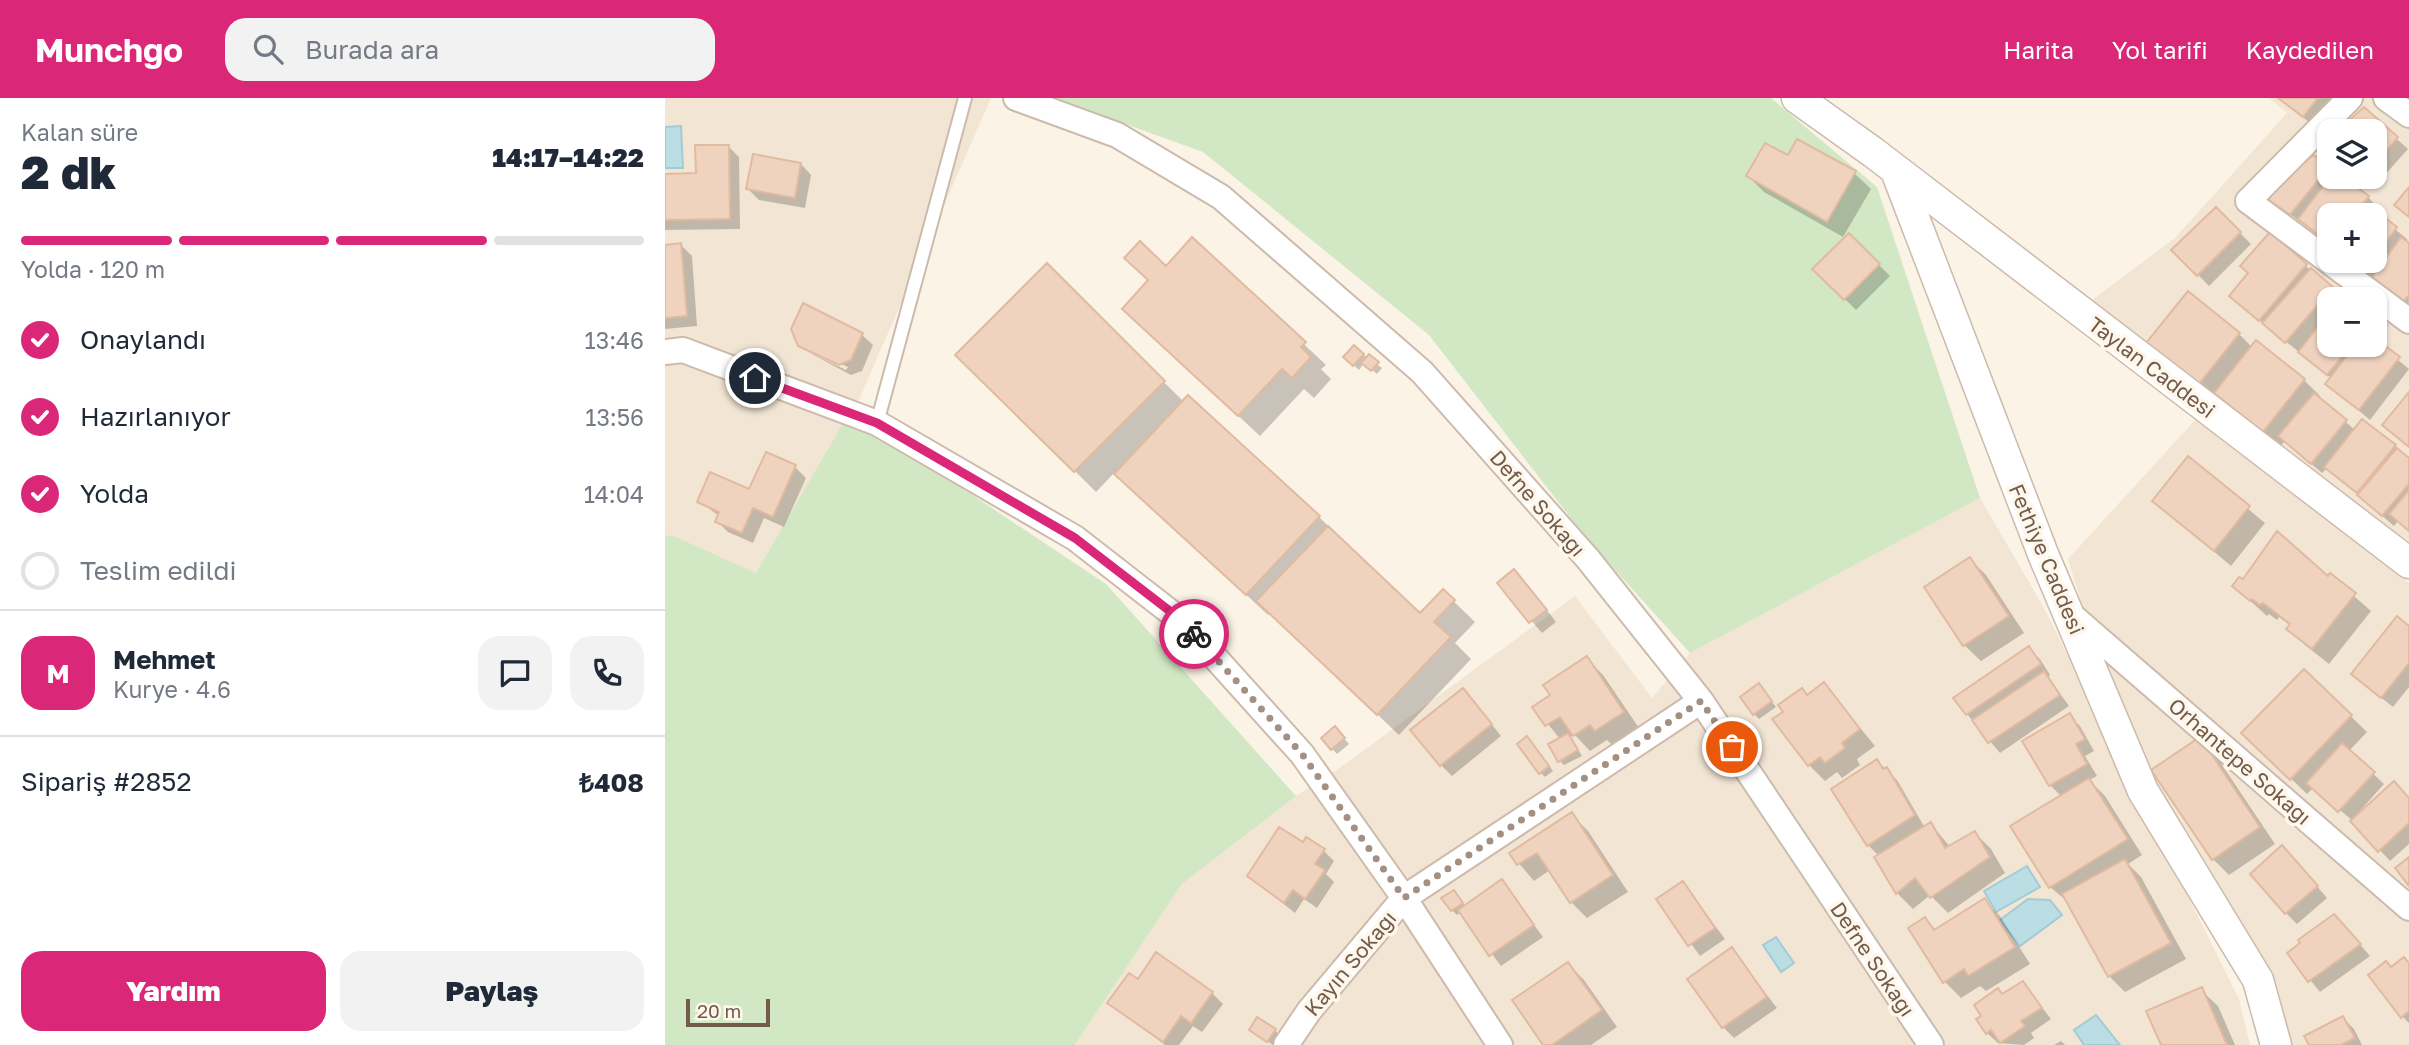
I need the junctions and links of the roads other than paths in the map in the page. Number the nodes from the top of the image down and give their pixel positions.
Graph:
1 (965, 98) edge
2 (1016, 98) edge
3 (1797, 98) edge
4 (2350, 98) edge
5 (2386, 98) edge
6 (2409, 115) edge
7 (1896, 172) junction
8 (2409, 321) edge
9 (665, 352) edge
10 (877, 423) junction
11 (2409, 563) edge
12 (2070, 614) junction
13 (1701, 701) junction
14 (1404, 898) junction
15 (2409, 908) edge
16 (1286, 1045) edge
17 (1500, 1045) edge
18 (1931, 1045) edge
19 (2276, 1045) edge

1 - 10 lane
2 - 13 street, Defne Sokağı
3 - 7 street
4 - 8 street
5 - 6 street
7 - 11 street, Taylan Caddesi
7 - 12 street, Fethiye Caddesi
9 - 10 street
10 - 14 street
12 - 15 street, Orhantepe Sokağı
12 - 19 street, Fethiye Caddesi
13 - 14 street, Kayın Sokağı
13 - 18 street, Defne Sokağı
14 - 16 street, Kayın Sokağı
14 - 17 street

